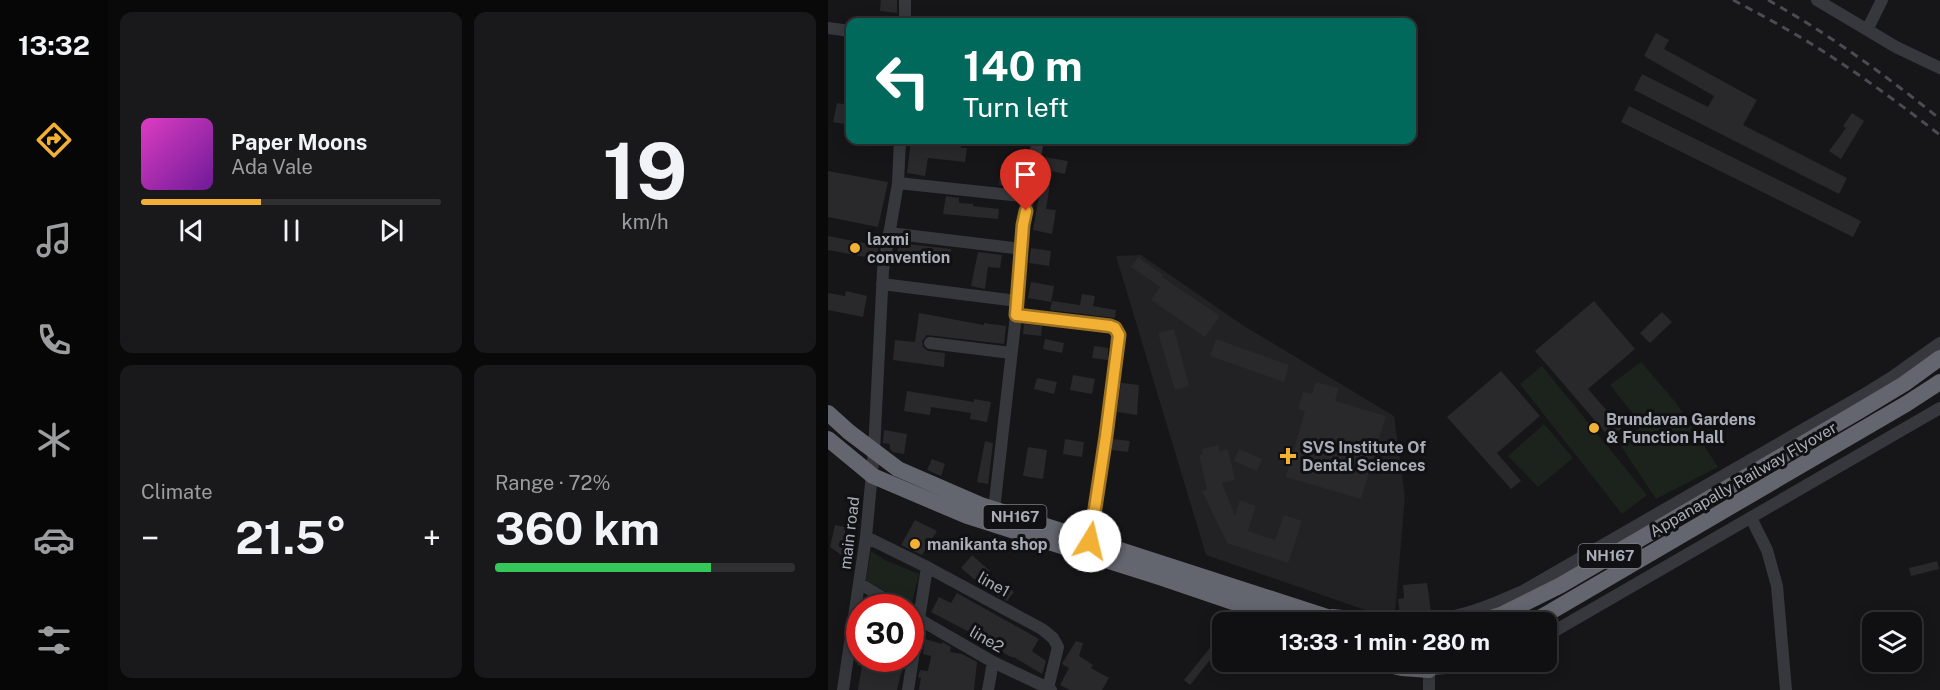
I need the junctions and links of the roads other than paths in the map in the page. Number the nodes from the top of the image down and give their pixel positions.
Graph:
1 (905, 0) edge
2 (1817, 0) edge
3 (1882, 0) edge
4 (905, 18) edge
5 (828, 28) edge
6 (846, 30) edge
7 (1868, 30) junction
8 (1940, 68) edge
9 (900, 144) edge
10 (1037, 144) edge
11 (898, 183) junction
12 (1029, 197) junction
13 (889, 233) junction
14 (1022, 249) junction
15 (882, 284) junction
16 (1017, 301) junction
17 (1016, 315) junction
18 (930, 343) dead end
19 (1940, 343) edge
20 (1011, 354) junction
21 (1940, 358) edge
22 (1940, 382) edge
23 (1940, 408) edge
24 (828, 413) edge
25 (828, 439) edge
26 (874, 451) junction
27 (873, 476) junction
28 (994, 510) junction
29 (1751, 518) junction
30 (866, 537) junction
31 (1090, 541) junction
32 (927, 567) junction
33 (1161, 571) junction
34 (859, 583) junction
35 (1207, 586) junction
36 (877, 594) edge
37 (920, 594) edge
38 (1268, 612) edge
39 (1305, 612) edge
40 (1471, 612) edge
41 (1507, 612) edge
42 (1550, 612) edge
43 (924, 622) edge
44 (1557, 630) edge
45 (993, 662) junction
46 (909, 672) edge
47 (1429, 672) edge
48 (1049, 689) edge
49 (843, 690) edge
50 (908, 690) edge
51 (988, 690) edge
52 (1429, 690) edge
53 (1786, 690) edge

1 - 4 street
2 - 7 street
3 - 7 street
5 - 6 street
7 - 8 street
9 - 11 street, main road
10 - 12 street
11 - 12 street
11 - 13 street, main road
12 - 14 street
13 - 14 street
13 - 15 street, main road
14 - 16 street
15 - 16 street
15 - 26 street, main road
16 - 17 street
17 - 20 street
17 - 31 street
18 - 20 street
19 - 40 street
20 - 28 street
21 - 41 highway, Appanapally Railway Flyover / NH167
22 - 42 highway, Appanapally Railway Flyover / NH167
23 - 29 street
24 - 26 highway, NH167
25 - 27 highway, NH167
26 - 27 street, main road
26 - 28 highway, NH167
27 - 30 street, main road
27 - 33 highway, NH167
28 - 31 highway, NH167
29 - 44 street
29 - 53 street
30 - 32 street, line1
30 - 34 street, main road
31 - 33 highway, NH167
32 - 37 street
32 - 48 street, line1
33 - 35 highway, NH167
34 - 36 street
34 - 49 street, main road
35 - 38 highway, NH167
35 - 39 highway, NH167
43 - 45 street, line2
45 - 48 street, line2
45 - 51 street
46 - 50 street
47 - 52 street

